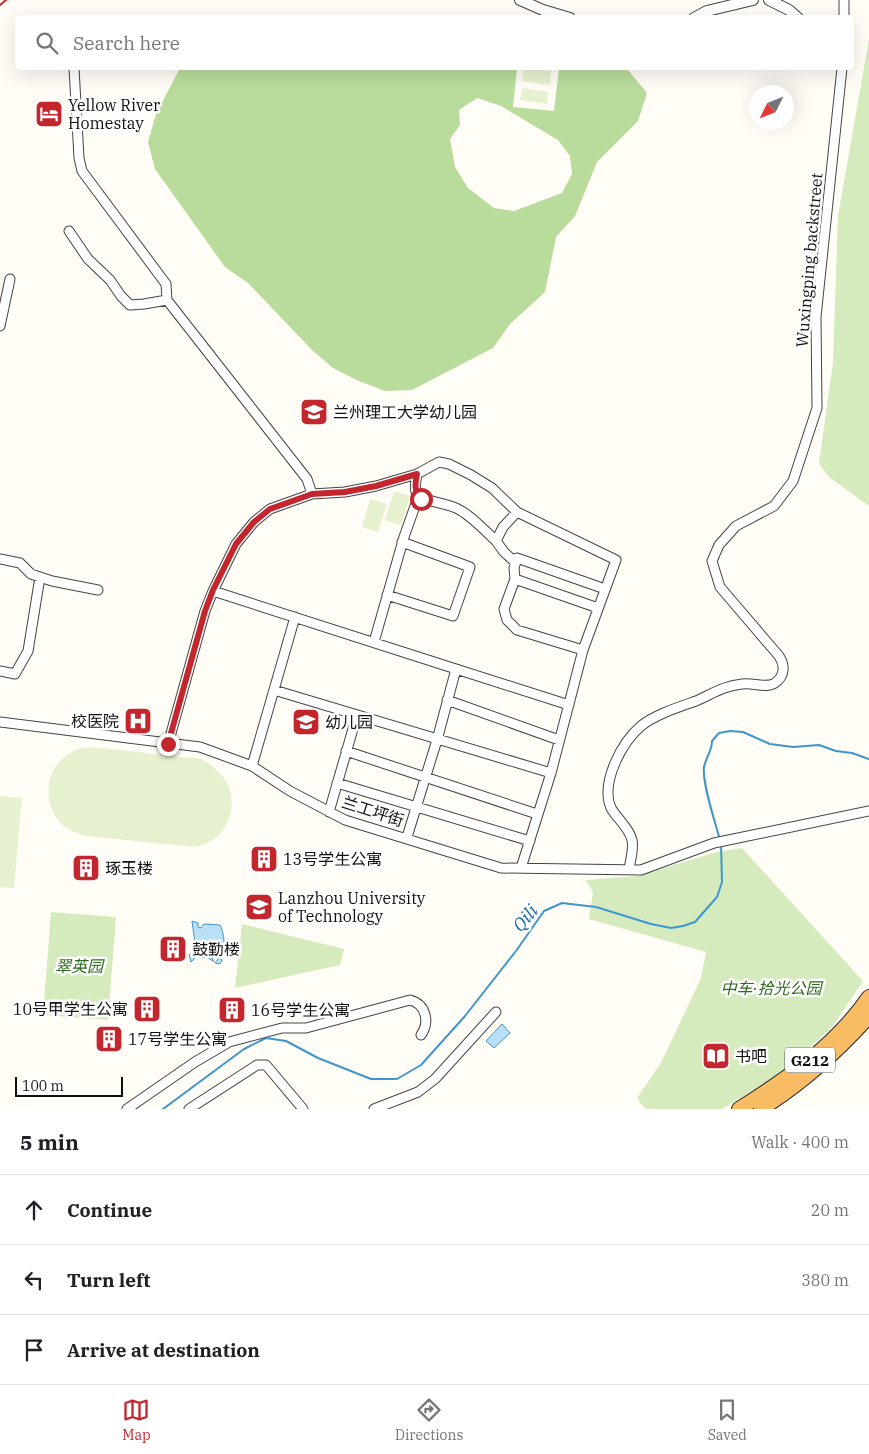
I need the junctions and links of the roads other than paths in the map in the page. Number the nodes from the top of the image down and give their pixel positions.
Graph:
1 (520, 0) edge
2 (753, 0) edge
3 (769, 0) edge
4 (844, 0) edge
5 (560, 15) edge
6 (700, 15) edge
7 (795, 15) edge
8 (844, 15) edge
9 (74, 70) edge
10 (842, 70) edge
11 (69, 231) dead end
12 (10, 279) dead end
13 (168, 300) junction
14 (0, 326) edge
15 (417, 474) junction
16 (312, 494) junction
17 (421, 499) junction
18 (517, 512) junction
19 (496, 541) junction
20 (402, 542) junction
21 (0, 559) edge
22 (515, 562) junction
23 (40, 577) junction
24 (515, 579) junction
25 (605, 589) junction
26 (98, 590) dead end
27 (213, 590) junction
28 (387, 596) junction
29 (598, 608) junction
30 (295, 617) junction
31 (374, 642) junction
32 (583, 650) junction
33 (456, 669) junction
34 (0, 671) edge
35 (274, 690) junction
36 (447, 700) junction
37 (569, 704) junction
38 (357, 714) junction
39 (0, 722) edge
40 (437, 740) junction
41 (559, 740) junction
42 (168, 744) junction
43 (346, 751) junction
44 (252, 766) junction
45 (551, 773) junction
46 (425, 776) junction
47 (337, 783) junction
48 (416, 807) junction
49 (869, 811) edge
50 (329, 812) junction
51 (537, 814) junction
52 (407, 838) junction
53 (530, 841) junction
54 (521, 868) junction
55 (629, 870) junction
56 (868, 1007) edge
57 (496, 1012) dead end
58 (422, 1035) dead end
59 (127, 1109) edge
60 (189, 1109) edge
61 (303, 1109) edge
62 (374, 1109) edge
63 (738, 1109) edge
64 (761, 1109) edge

1 - 5 street
2 - 6 street
3 - 7 street
4 - 8 street
9 - 13 street
10 - 55 street, Wuxingping backstreet
11 - 13 street
12 - 14 street
13 - 16 street
15 - 16 street
15 - 17 street
15 - 18 street
16 - 27 street
17 - 19 street
17 - 20 street
18 - 19 street
18 - 25 street
19 - 22 street
20 - 28 street
20 - 28 street
21 - 23 street
22 - 24 street
22 - 25 street
23 - 26 street
23 - 34 street
24 - 29 street
24 - 32 street
25 - 29 street
27 - 30 street
27 - 42 street
28 - 31 street
29 - 32 street
30 - 31 street
30 - 35 street
31 - 33 street
32 - 37 street
33 - 36 street
33 - 37 street
35 - 38 street
35 - 44 street
36 - 40 street
36 - 41 street
37 - 41 street
38 - 40 street
38 - 43 street
39 - 42 street, 兰工坪街
40 - 45 street
40 - 46 street
41 - 45 street
42 - 44 street, 兰工坪街
43 - 46 street
43 - 47 street
44 - 50 street, 兰工坪街
45 - 51 street
46 - 48 street
46 - 51 street
47 - 48 street
47 - 50 street
48 - 52 street
48 - 53 street
49 - 55 street, 兰工坪街
50 - 52 street, 兰工坪街
51 - 53 street
52 - 54 street, 兰工坪街
53 - 54 street
54 - 55 street, 兰工坪街
56 - 63 highway, G212
56 - 64 highway, G212
57 - 62 street
58 - 59 street
60 - 61 street

